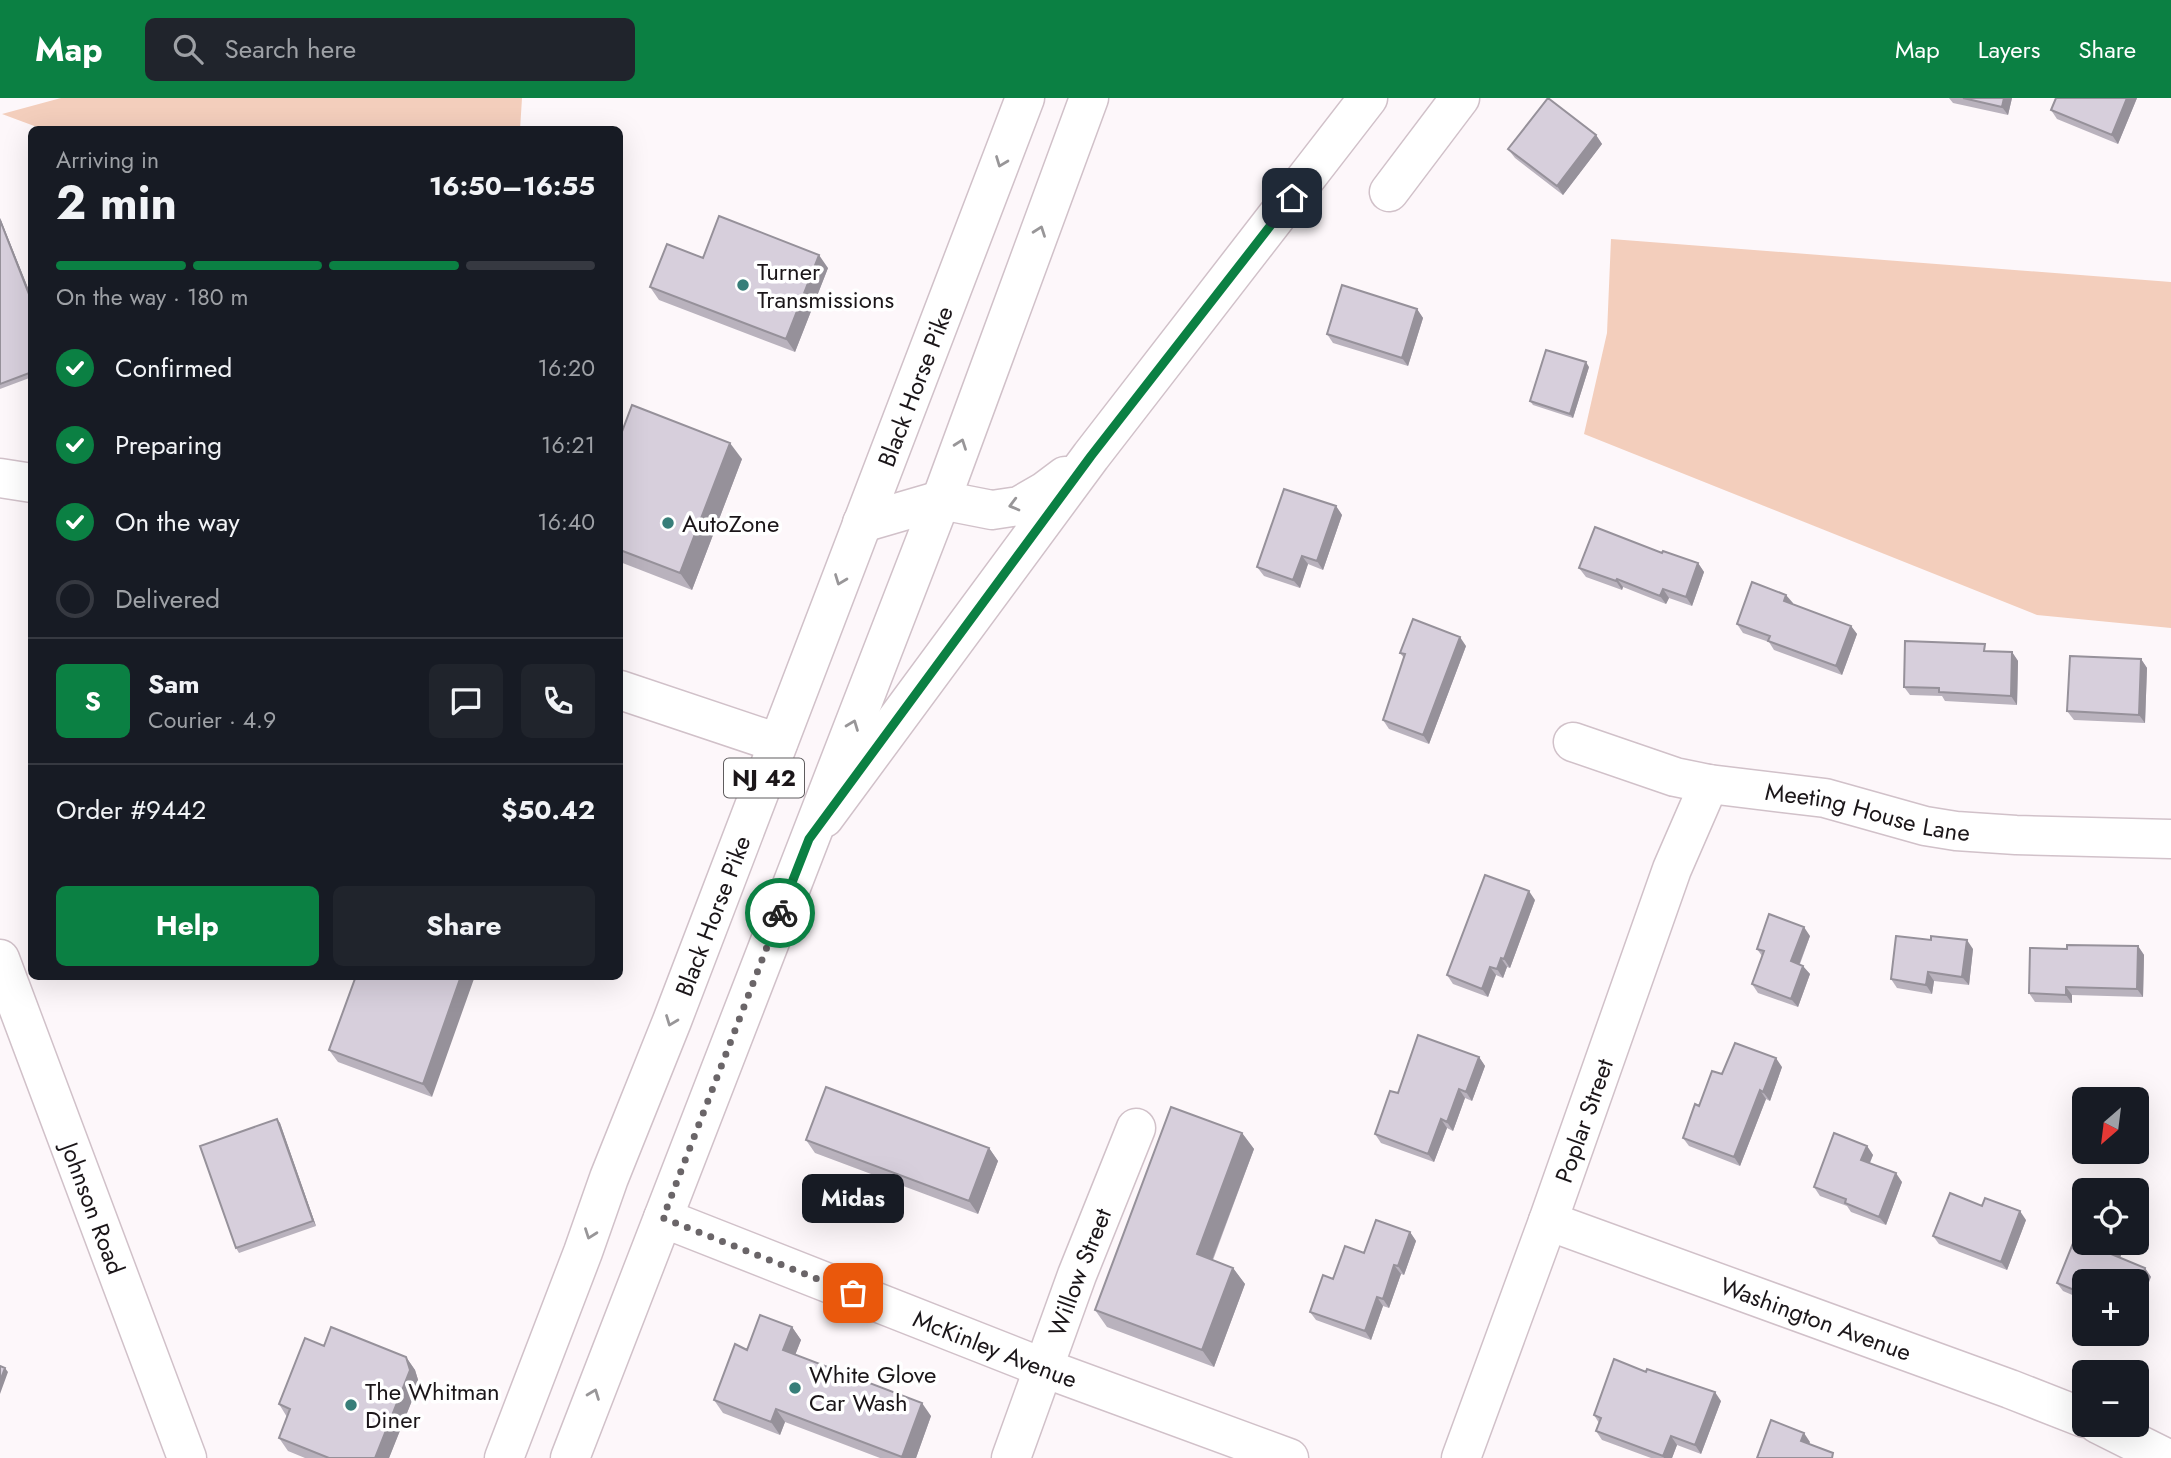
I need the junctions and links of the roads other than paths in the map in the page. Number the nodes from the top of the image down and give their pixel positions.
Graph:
1 (1025, 98) edge
2 (1089, 98) edge
3 (1368, 98) edge
4 (1460, 98) edge
5 (1389, 192) dead end
6 (1091, 456) junction
7 (0, 478) edge
8 (28, 482) edge
9 (941, 500) junction
10 (862, 523) junction
11 (623, 691) edge
12 (1573, 742) dead end
13 (778, 743) junction
14 (1709, 784) junction
15 (809, 839) junction
16 (2171, 839) edge
17 (0, 960) edge
18 (1136, 1128) dead end
19 (663, 1218) junction
20 (1548, 1221) junction
21 (1045, 1368) junction
22 (2072, 1413) edge
23 (2124, 1437) edge
24 (187, 1458) edge
25 (504, 1458) edge
26 (570, 1458) edge
27 (1011, 1458) edge
28 (1289, 1458) edge
29 (1461, 1458) edge
30 (2166, 1458) edge

1 -> 10 main road, Black Horse Pike / NJ 42
9 -> 2 main road, NJ 42
3 - 6 main road
4 - 5 main road
6 -> 9 main road
6 - 15 main road
7 - 8 main road
9 - 10 main road
15 -> 9 main road, NJ 42
10 -> 13 main road, Black Horse Pike / NJ 42
11 - 13 main road
12 - 14 main road, Meeting House Lane
13 -> 25 main road, Black Horse Pike / NJ 42
14 - 16 main road, Meeting House Lane
14 - 20 main road, Poplar Street
15 - 19 main road, NJ 42
17 - 24 main road, Johnson Road
18 - 21 main road, Willow Street
19 - 21 main road, McKinley Avenue
26 -> 19 main road, NJ 42
20 - 22 main road, Washington Avenue
20 - 29 main road, Poplar Street
21 - 27 main road, Willow Street
21 - 28 main road, McKinley Avenue
23 - 30 main road

